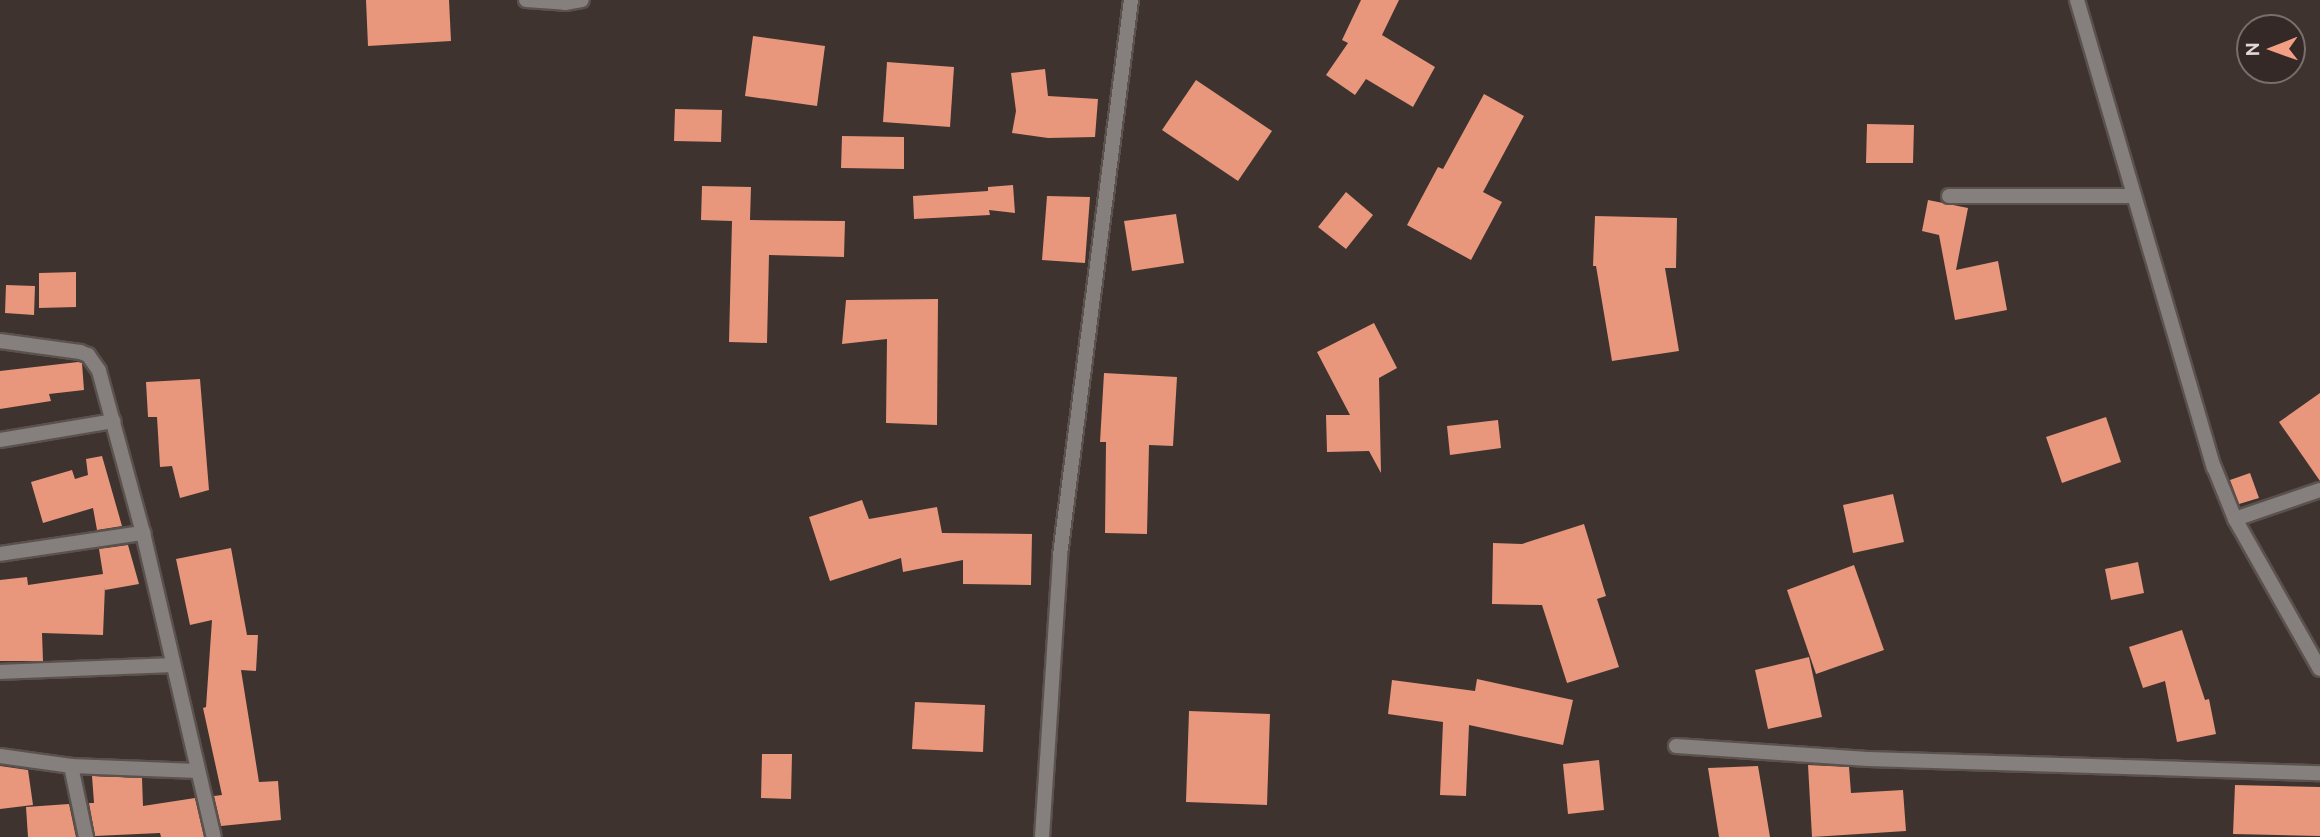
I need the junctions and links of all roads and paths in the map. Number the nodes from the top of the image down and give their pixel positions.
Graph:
1 (526, 0) edge
2 (582, 0) edge
3 (1131, 0) edge
4 (2077, 0) edge
5 (1949, 196) dead end
6 (2134, 196) junction
7 (0, 341) edge
8 (113, 421) junction
9 (0, 440) edge
10 (2320, 490) edge
11 (2235, 519) junction
12 (143, 533) junction
13 (0, 554) edge
14 (173, 665) junction
15 (2320, 668) edge
16 (0, 672) edge
17 (1676, 746) dead end
18 (0, 756) edge
19 (71, 766) junction
20 (197, 771) junction
21 (2320, 773) edge
22 (86, 837) edge
23 (214, 837) edge
24 (1042, 837) edge

1 - 2 street
3 - 24 street
4 - 6 street
5 - 6 street
6 - 11 street
7 - 8 street
8 - 9 street
8 - 12 street
10 - 11 street
11 - 15 street
12 - 13 street
12 - 14 street
14 - 16 street
14 - 20 street
17 - 21 street
18 - 19 street
19 - 20 street
19 - 22 street
20 - 23 street

